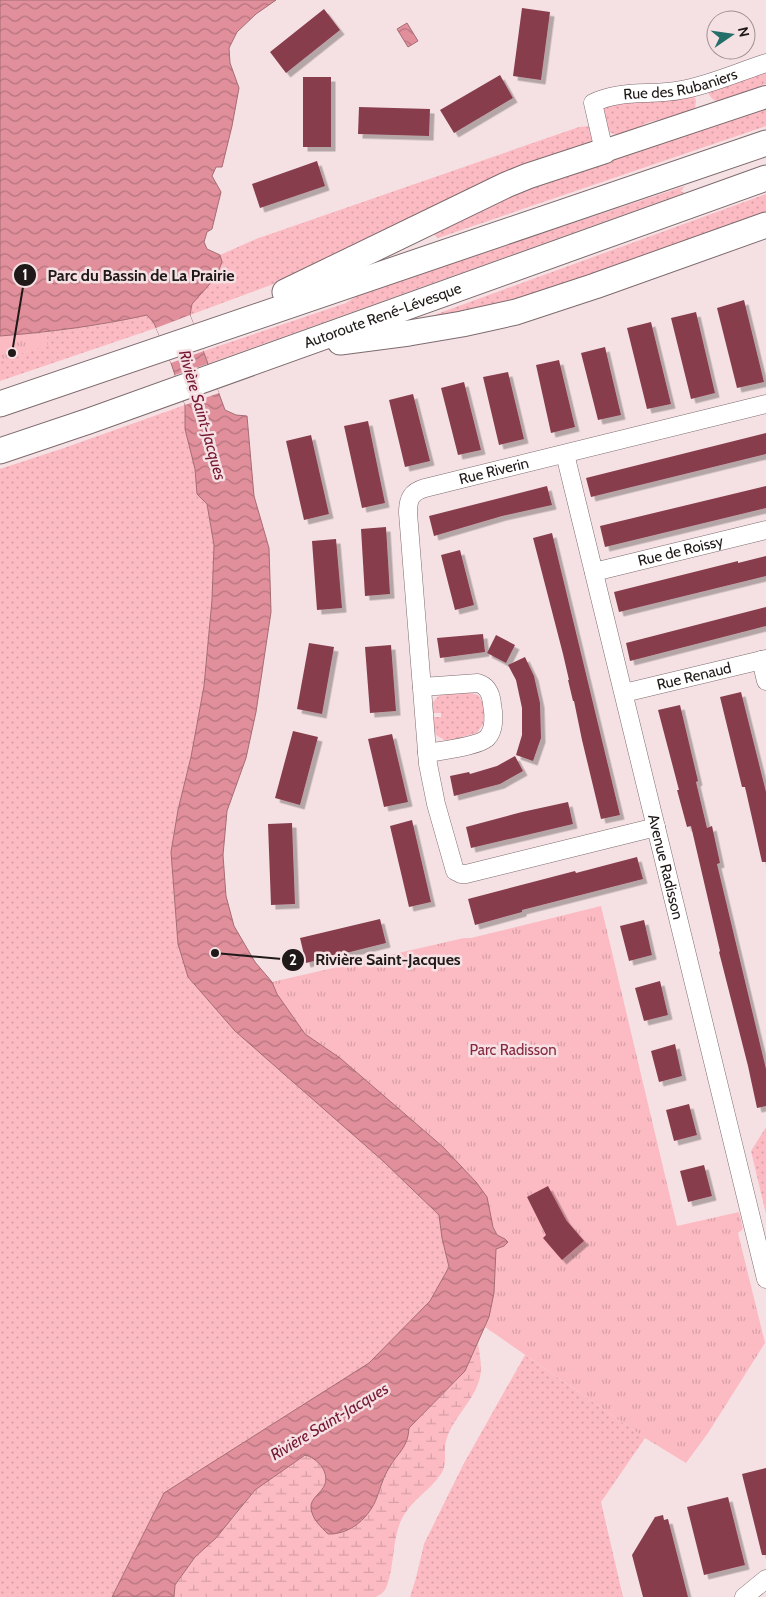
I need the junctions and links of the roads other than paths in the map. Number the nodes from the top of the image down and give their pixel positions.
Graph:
1 (766, 62) edge
2 (766, 97) edge
3 (766, 144) edge
4 (604, 151) junction
5 (766, 178) edge
6 (766, 225) edge
7 (198, 336) junction
8 (295, 347) junction
9 (0, 404) edge
10 (766, 404) edge
11 (0, 452) edge
12 (566, 454) junction
13 (766, 530) edge
14 (594, 572) junction
15 (763, 659) edge
16 (766, 682) edge
17 (422, 687) junction
18 (624, 693) junction
19 (427, 753) junction
20 (656, 827) junction
21 (766, 1279) edge
22 (766, 1579) edge
23 (744, 1597) edge

1 - 4 street, Rue des Rubaniers
2 - 4 main road
3 - 7 highway
4 - 7 highway
5 - 8 highway, Autoroute René-Lévesque
6 - 8 highway
7 - 9 highway
8 - 11 highway, Autoroute René-Lévesque
10 - 12 street, Rue Riverin
12 - 14 street, Avenue Radisson
12 - 17 street, Rue Riverin
13 - 14 street, Rue de Roissy
14 - 18 street, Avenue Radisson
15 - 16 street
15 - 18 street, Rue Renaud
17 - 19 street, Rue Riverin
17 - 19 street
18 - 20 street, Avenue Radisson
19 - 20 street, Rue Riverin
20 - 21 street, Avenue Radisson
22 - 23 street

